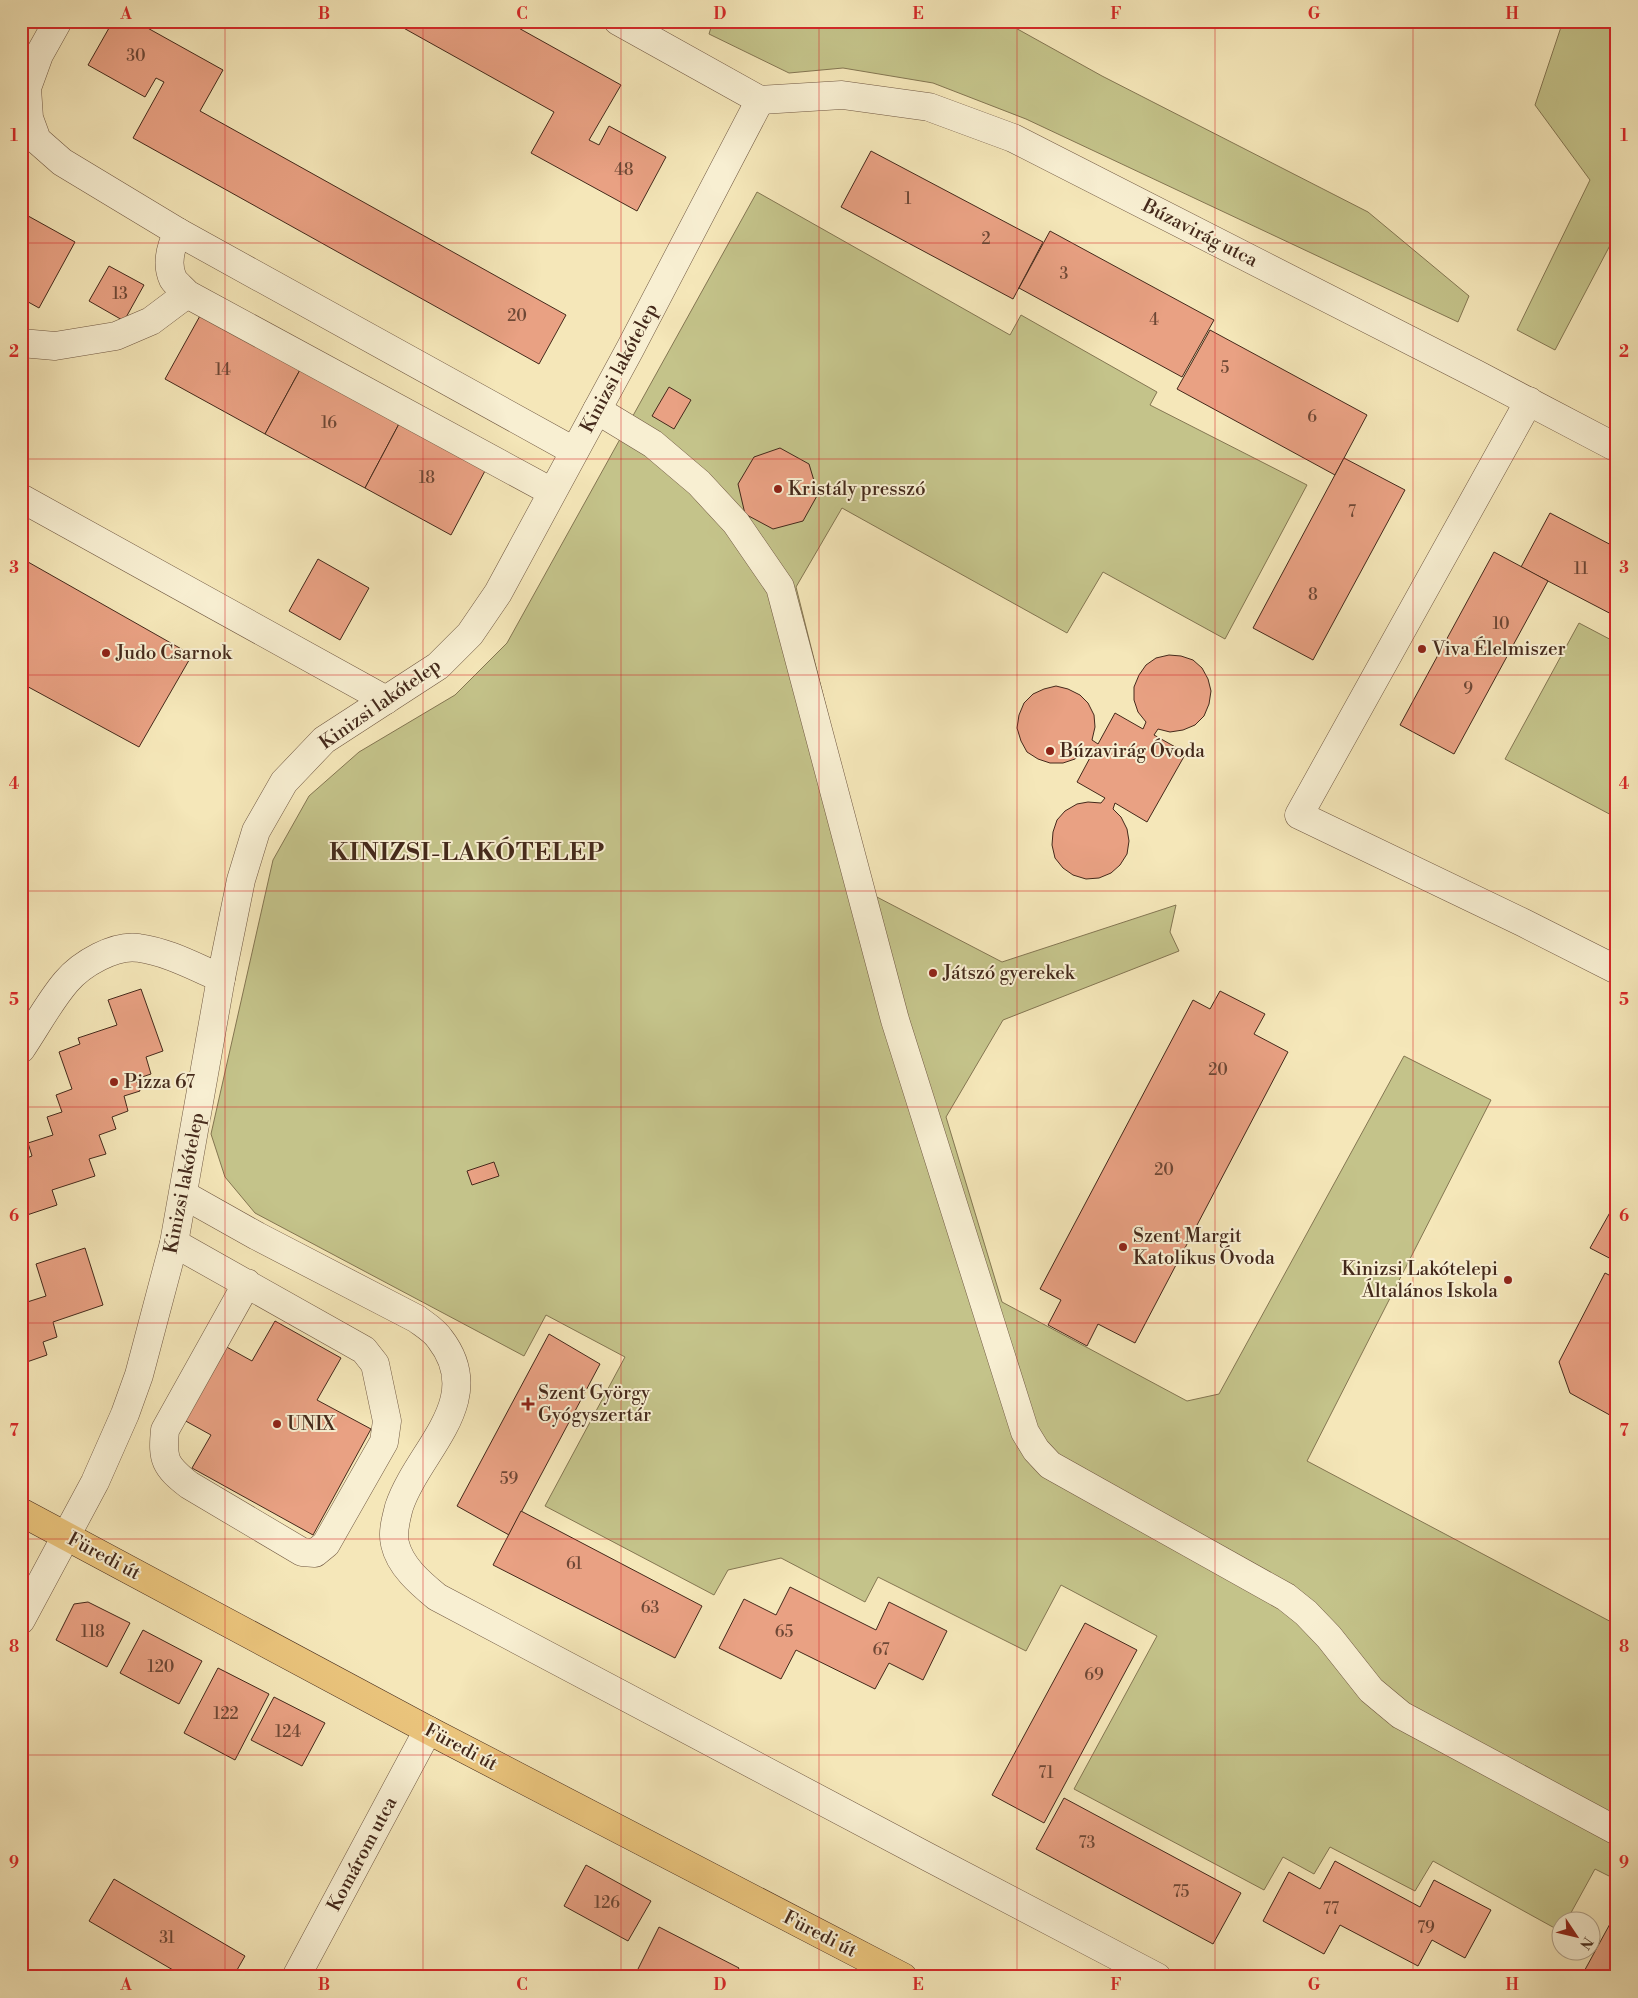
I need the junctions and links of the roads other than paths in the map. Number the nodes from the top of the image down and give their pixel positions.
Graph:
1 (58, 21) edge
2 (618, 21) edge
3 (760, 100) junction
4 (178, 232) junction
5 (187, 294) junction
6 (21, 343) edge
7 (1529, 401) junction
8 (597, 410) junction
9 (1617, 448) edge
10 (574, 451) junction
11 (552, 492) junction
12 (21, 498) edge
13 (386, 700) junction
14 (1617, 970) edge
15 (221, 978) junction
16 (21, 1049) edge
17 (184, 1195) junction
18 (174, 1243) junction
19 (247, 1283) junction
20 (21, 1512) edge
21 (67, 1536) junction
22 (21, 1620) edge
23 (428, 1730) junction
24 (1617, 1831) edge
25 (341, 1911) junction
26 (296, 1977) edge
27 (314, 1977) edge
28 (903, 1977) edge
29 (1157, 1977) edge

1 - 4 street
2 - 3 street
3 - 7 street, Búzavirág utca
3 - 8 street, Kinizsi lakótelep
4 - 5 street
4 - 10 street
5 - 6 street
5 - 11 street
7 - 9 street, Búzavirág utca
7 - 14 street
8 - 10 street, Kinizsi lakótelep
8 - 24 street
10 - 11 street, Kinizsi lakótelep
11 - 13 street, Kinizsi lakótelep
12 - 13 street
13 - 15 street, Kinizsi lakótelep
15 - 16 street
15 - 17 street, Kinizsi lakótelep
17 - 18 street, Kinizsi lakótelep
17 - 29 street
18 - 19 street
18 - 21 street, Kinizsi lakótelep
19 - 19 street
20 - 21 main road, Füredi út
21 - 22 street, Kinizsi lakótelep
21 - 23 main road, Füredi út
23 - 25 street, Komárom utca
23 - 28 main road, Füredi út
25 - 26 street, Komárom utca
25 - 27 street

